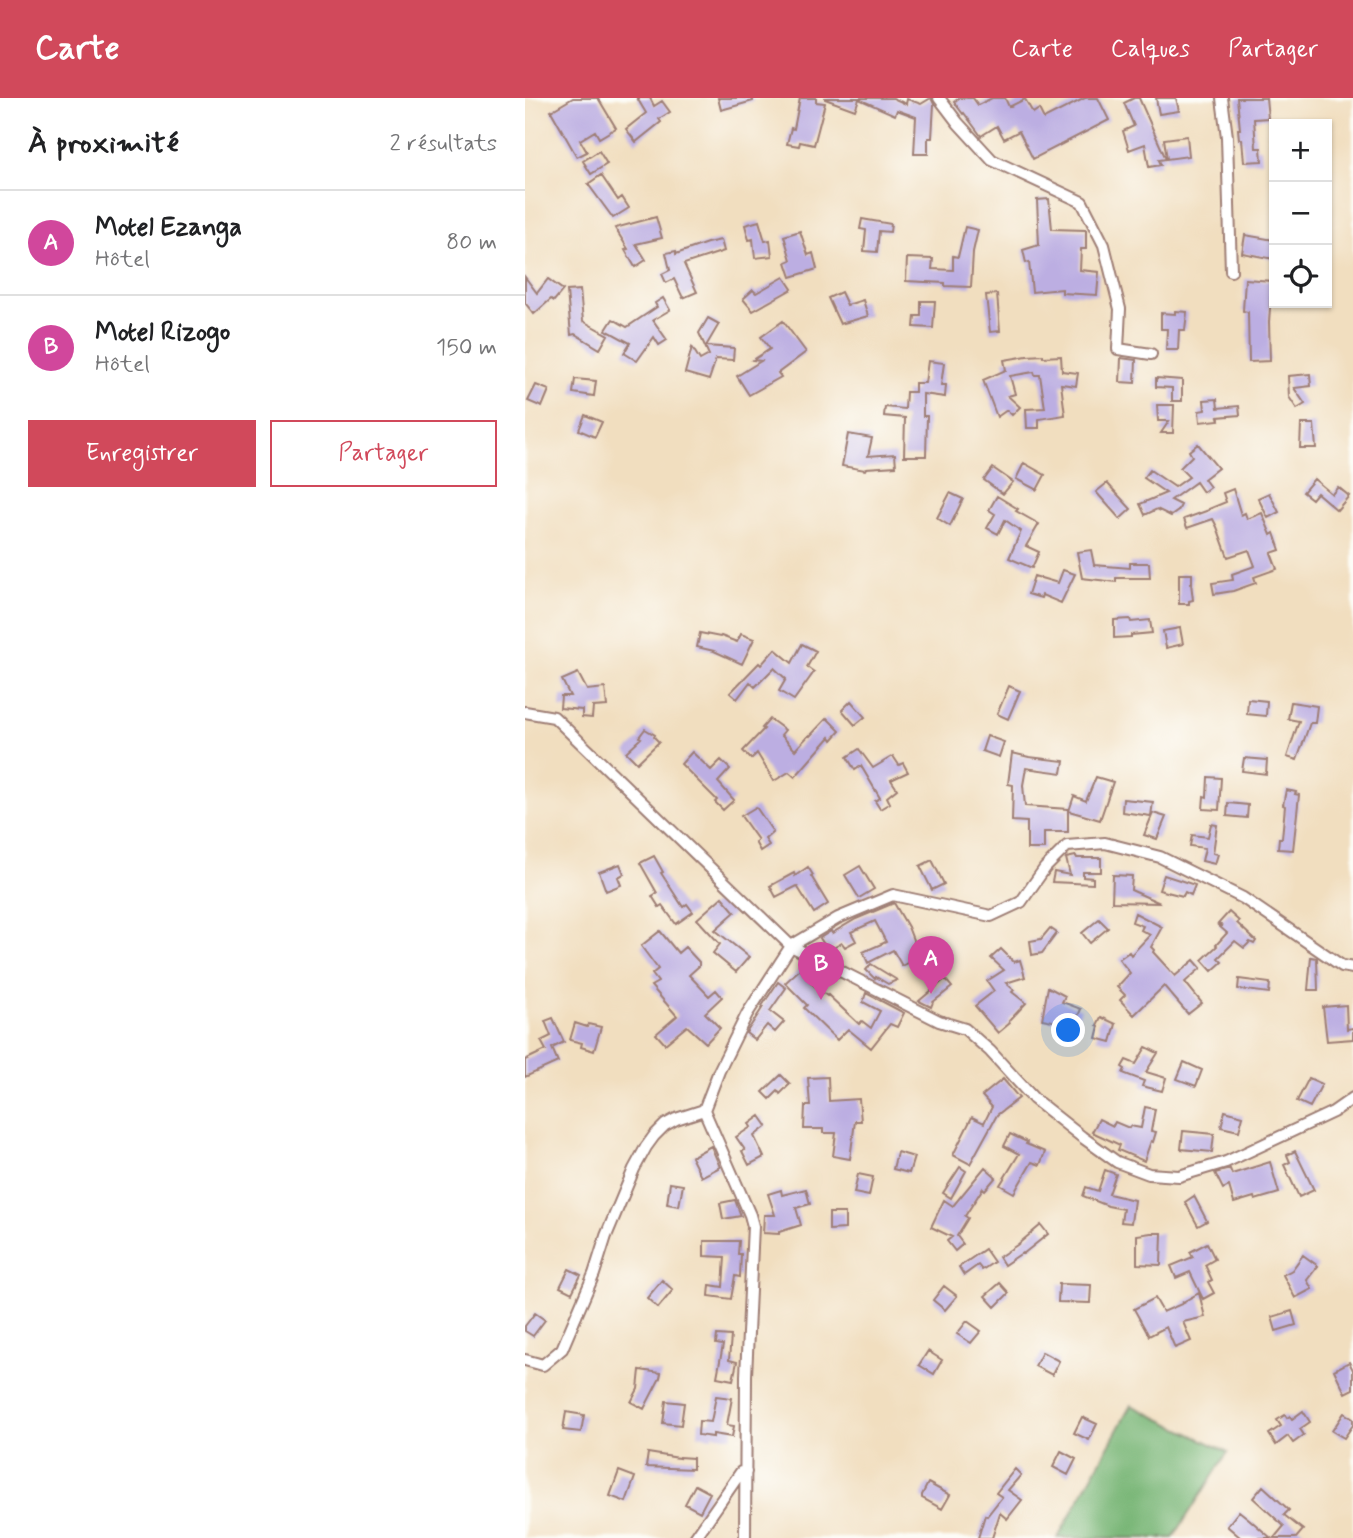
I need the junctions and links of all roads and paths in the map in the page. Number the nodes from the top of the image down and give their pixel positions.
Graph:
1 (939, 98) edge
2 (1222, 98) edge
3 (1231, 271) dead end
4 (1151, 354) dead end
5 (525, 712) edge
6 (791, 946) junction
7 (1353, 968) edge
8 (1353, 1098) edge
9 (704, 1110) junction
10 (525, 1360) edge
11 (746, 1472) junction
12 (695, 1538) edge
13 (745, 1538) edge

1 - 4 street
2 - 3 street
5 - 6 street
6 - 7 street
6 - 8 street
6 - 9 street
9 - 10 street
9 - 11 street
11 - 12 street
11 - 13 street

